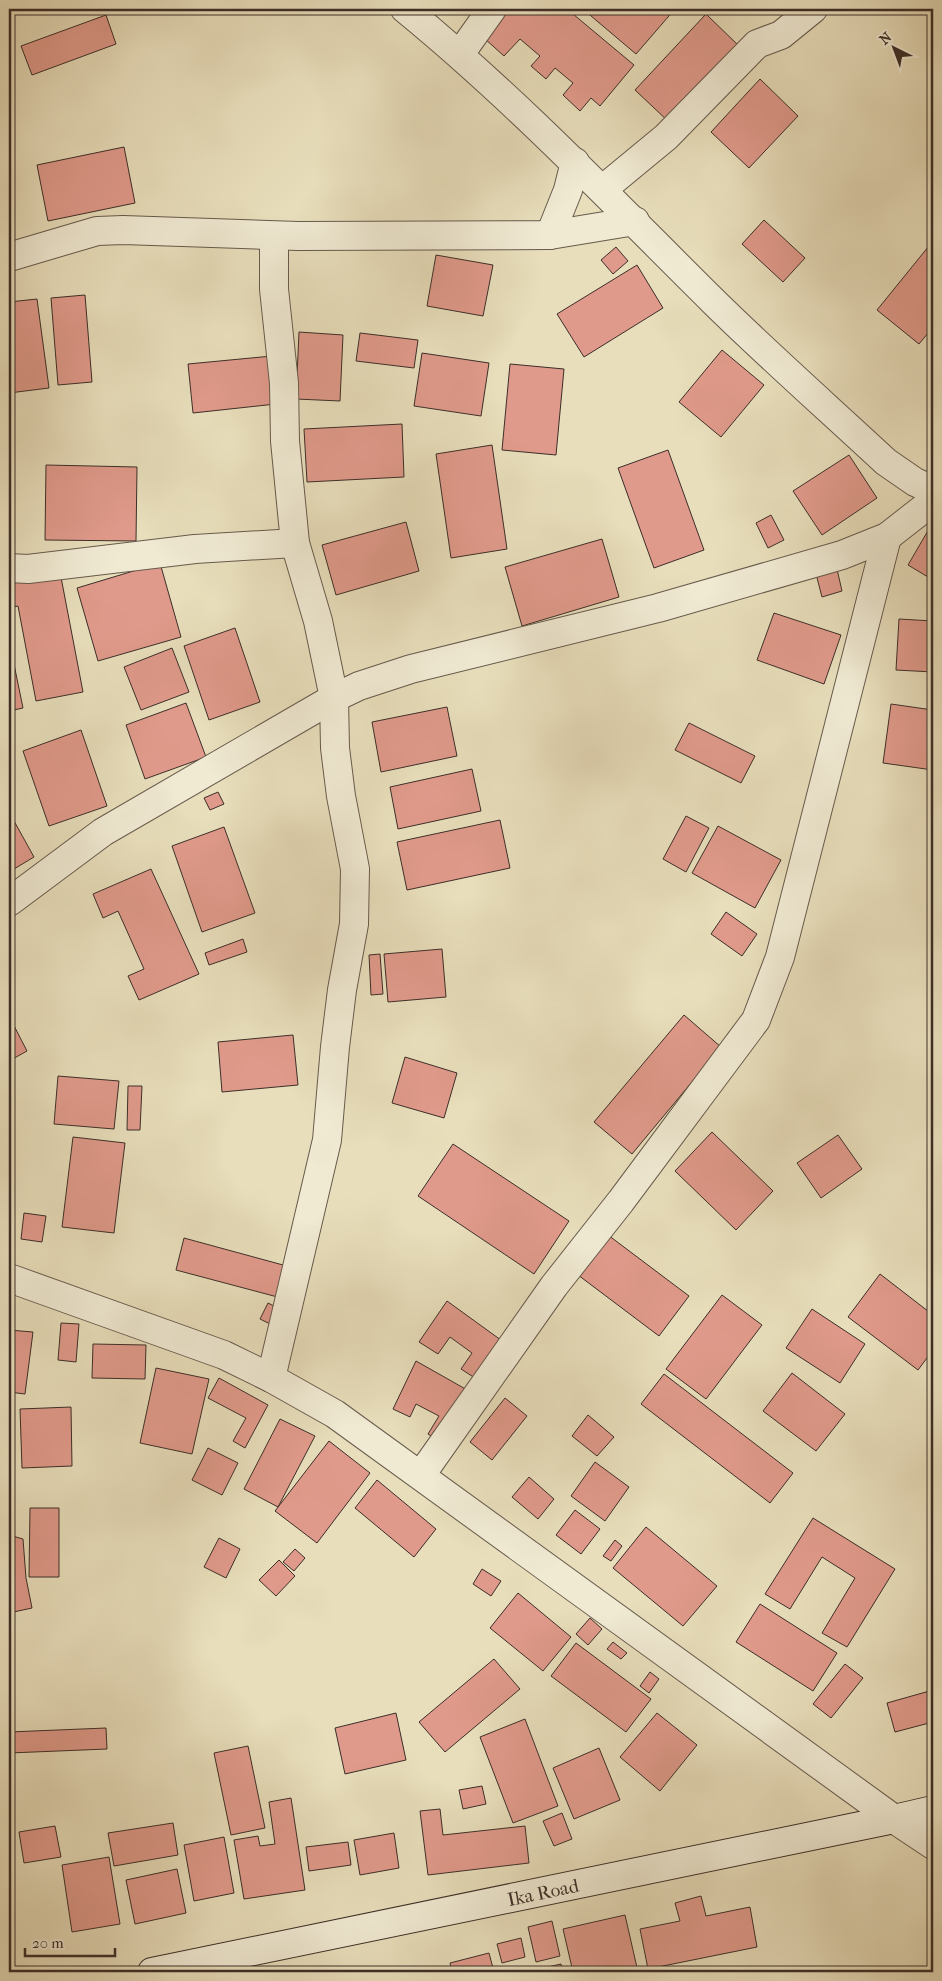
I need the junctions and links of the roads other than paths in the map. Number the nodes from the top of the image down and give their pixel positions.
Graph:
1 (405, 9) edge
2 (492, 9) edge
3 (812, 9) edge
4 (460, 54) junction
5 (574, 162) junction
6 (603, 189) junction
7 (634, 221) junction
8 (550, 235) junction
9 (274, 236) junction
10 (9, 257) edge
11 (933, 490) edge
12 (933, 501) edge
13 (887, 537) junction
14 (295, 543) junction
15 (9, 568) edge
16 (334, 698) junction
17 (9, 902) edge
18 (9, 1278) edge
19 (271, 1378) junction
20 (421, 1475) junction
21 (933, 1810) edge
22 (894, 1820) junction
23 (933, 1845) edge
24 (152, 1972) edge

1 - 4 street
2 - 4 street
3 - 6 street
4 - 5 street
5 - 6 street
5 - 8 street
6 - 7 street
7 - 8 street
7 - 11 street
8 - 9 street
9 - 10 street
9 - 14 street
12 - 13 street
13 - 16 street
13 - 20 street
14 - 15 street
14 - 16 street
16 - 17 street
16 - 19 street
18 - 19 street
19 - 20 street
20 - 22 street
21 - 22 street, Ika Road
22 - 23 street
22 - 24 street, Ika Road

